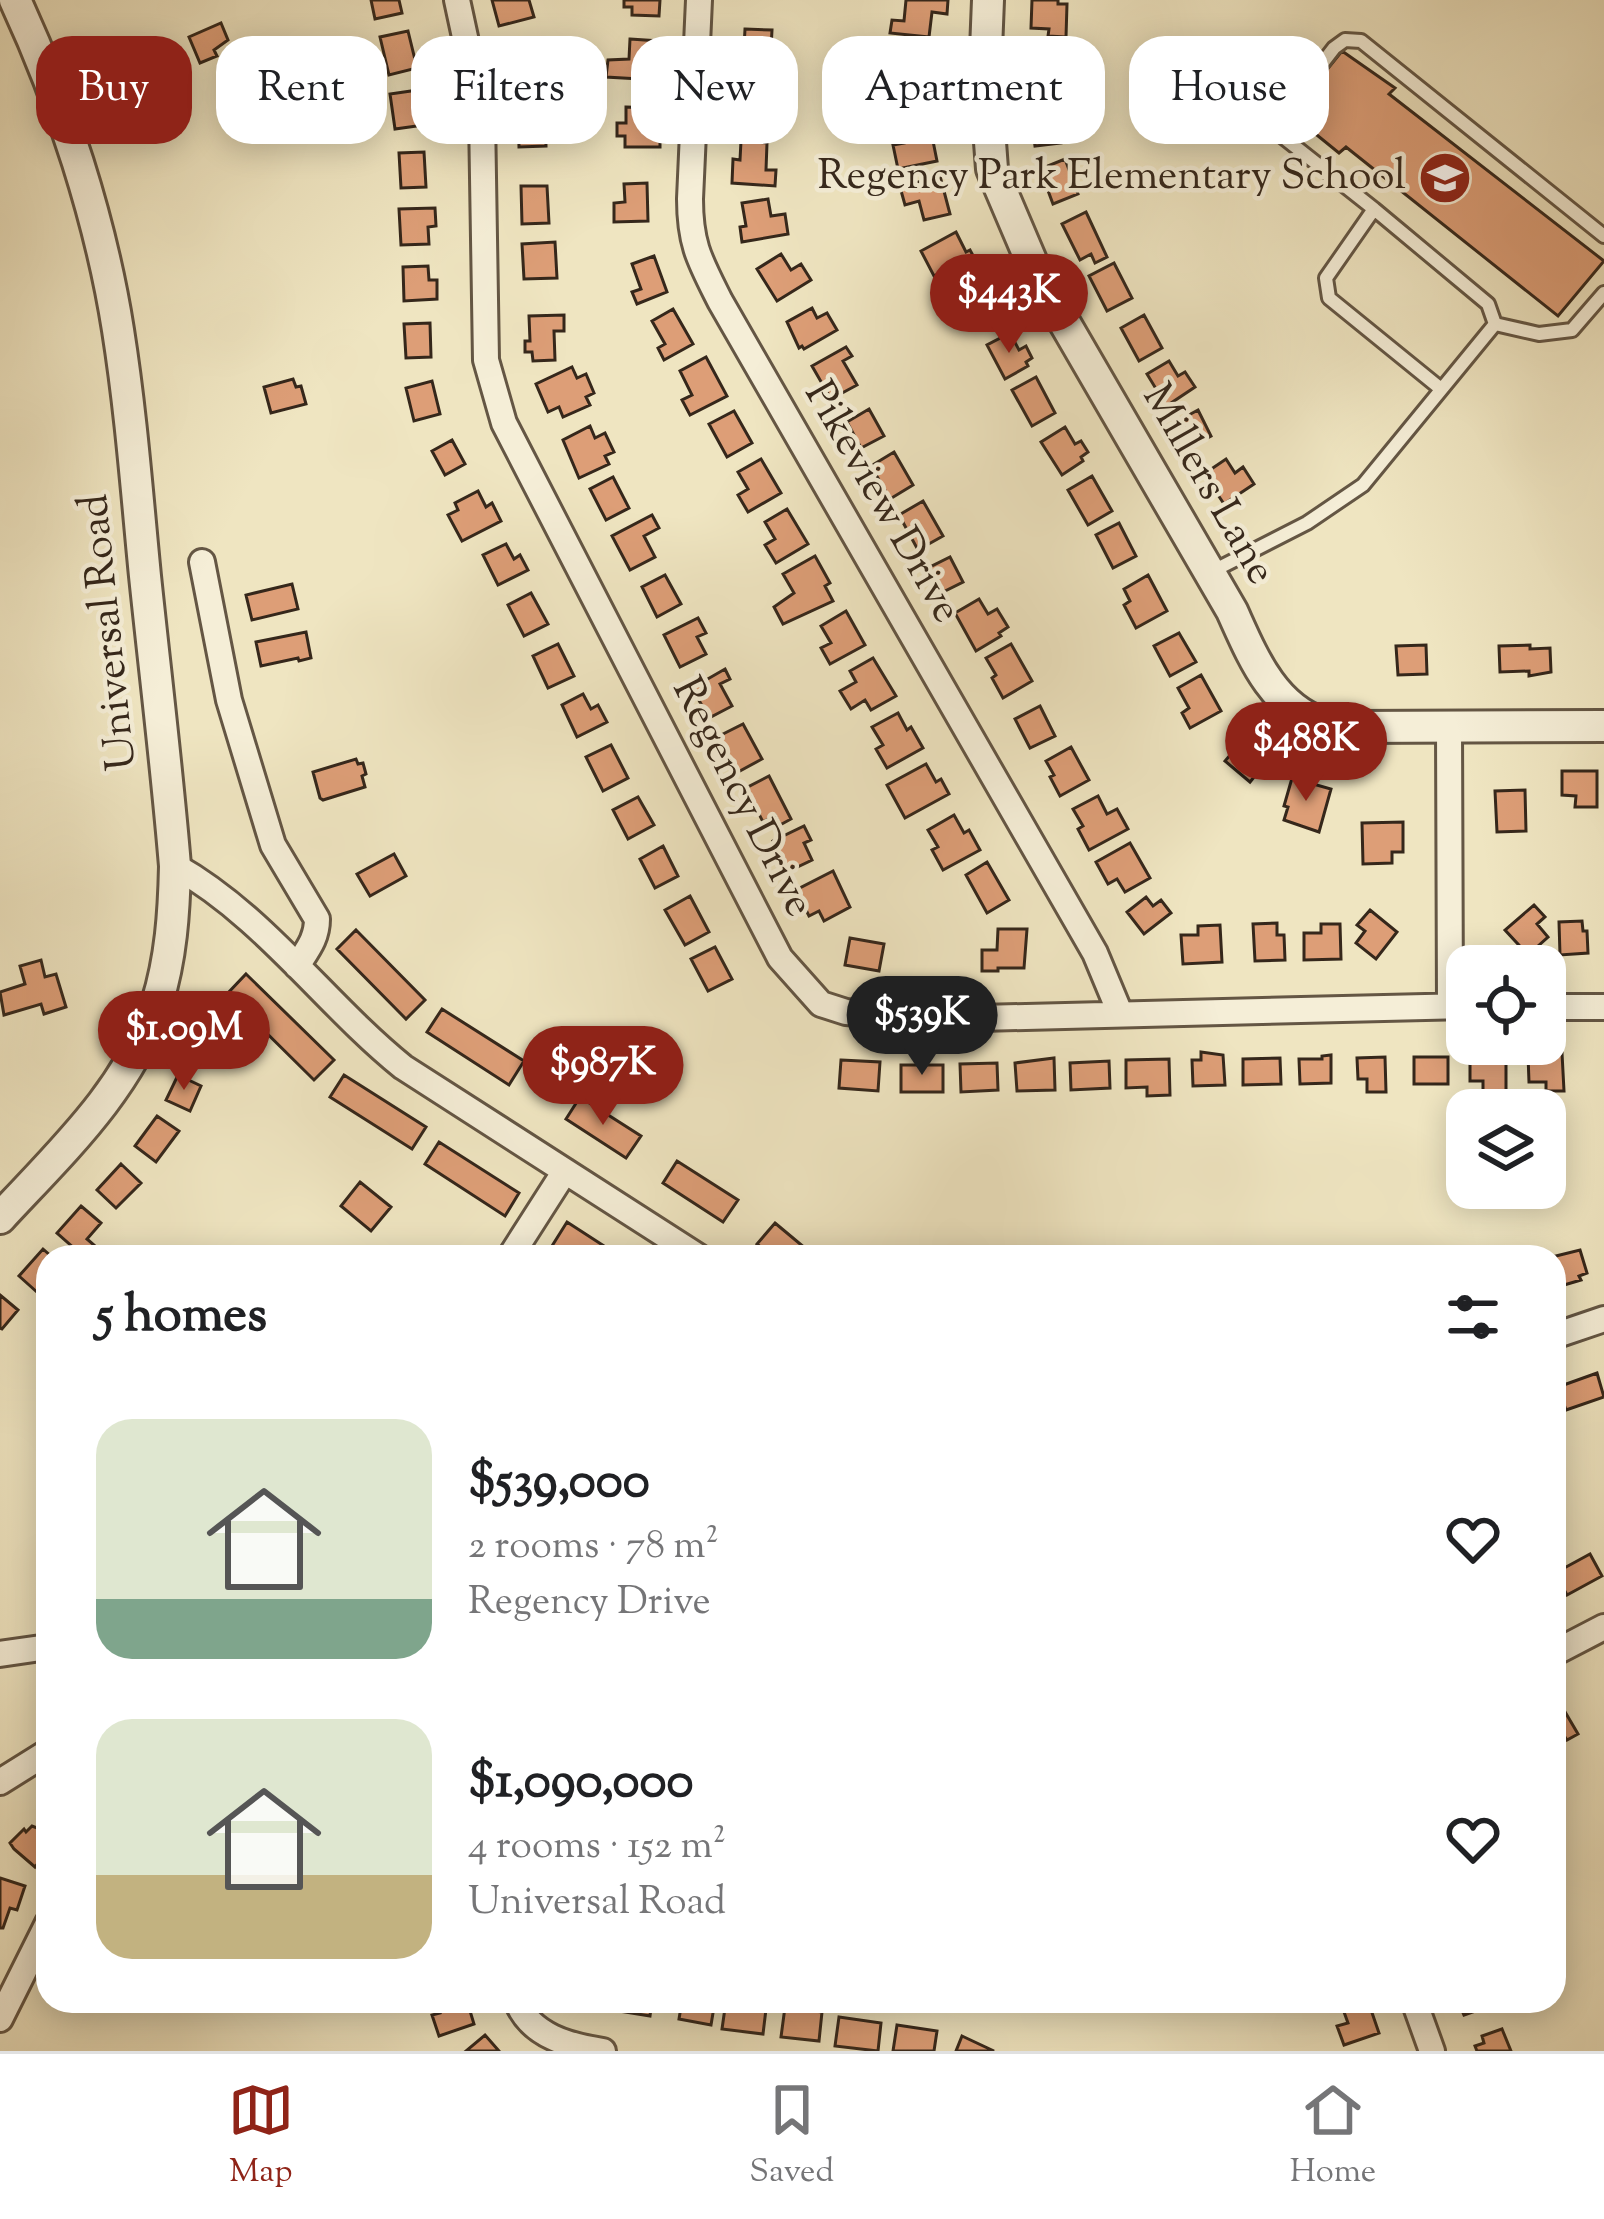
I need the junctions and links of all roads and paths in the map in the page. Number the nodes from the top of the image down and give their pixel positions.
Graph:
1 (457, 0) edge
2 (699, 0) edge
3 (988, 0) edge
4 (17, 1) edge
5 (1374, 209) junction
6 (1604, 236) edge
7 (1604, 292) edge
8 (1495, 324) junction
9 (1441, 389) junction
10 (202, 562) dead end
11 (1210, 573) junction
12 (1448, 726) junction
13 (1604, 726) edge
14 (175, 866) junction
15 (1457, 945) edge
16 (297, 966) junction
17 (1446, 1006) edge
18 (1566, 1007) edge
19 (1604, 1007) edge
20 (1120, 1013) junction
21 (566, 1171) junction
22 (0, 1218) edge
23 (518, 1245) edge
24 (681, 1245) edge
25 (1604, 1319) edge
26 (1566, 1332) edge
27 (1604, 1627) edge
28 (1566, 1647) edge
29 (36, 1649) edge
30 (0, 1654) edge
31 (36, 1760) edge
32 (0, 1782) edge
33 (36, 1947) edge
34 (523, 2013) edge
35 (1418, 2013) edge
36 (0, 2019) edge
37 (603, 2051) edge
38 (1432, 2051) edge

1 - 20 street, Regency Drive
2 - 20 street, Pikeview Drive
3 - 11 street, Millers Lane
4 - 14 street, Universal Road
5 - 6 lane
5 - 8 lane
5 - 9 lane
7 - 8 lane
8 - 9 lane
9 - 11 lane
10 - 16 street
11 - 12 street, Millers Lane
12 - 13 street, Millers Lane
12 - 15 street
14 - 16 street
14 - 22 street, Universal Road
16 - 21 street
17 - 20 street, Regency Drive
18 - 19 street
21 - 23 street
21 - 24 street
25 - 26 street
27 - 28 street
29 - 30 street
31 - 32 street
33 - 36 street
34 - 37 street
35 - 38 street

